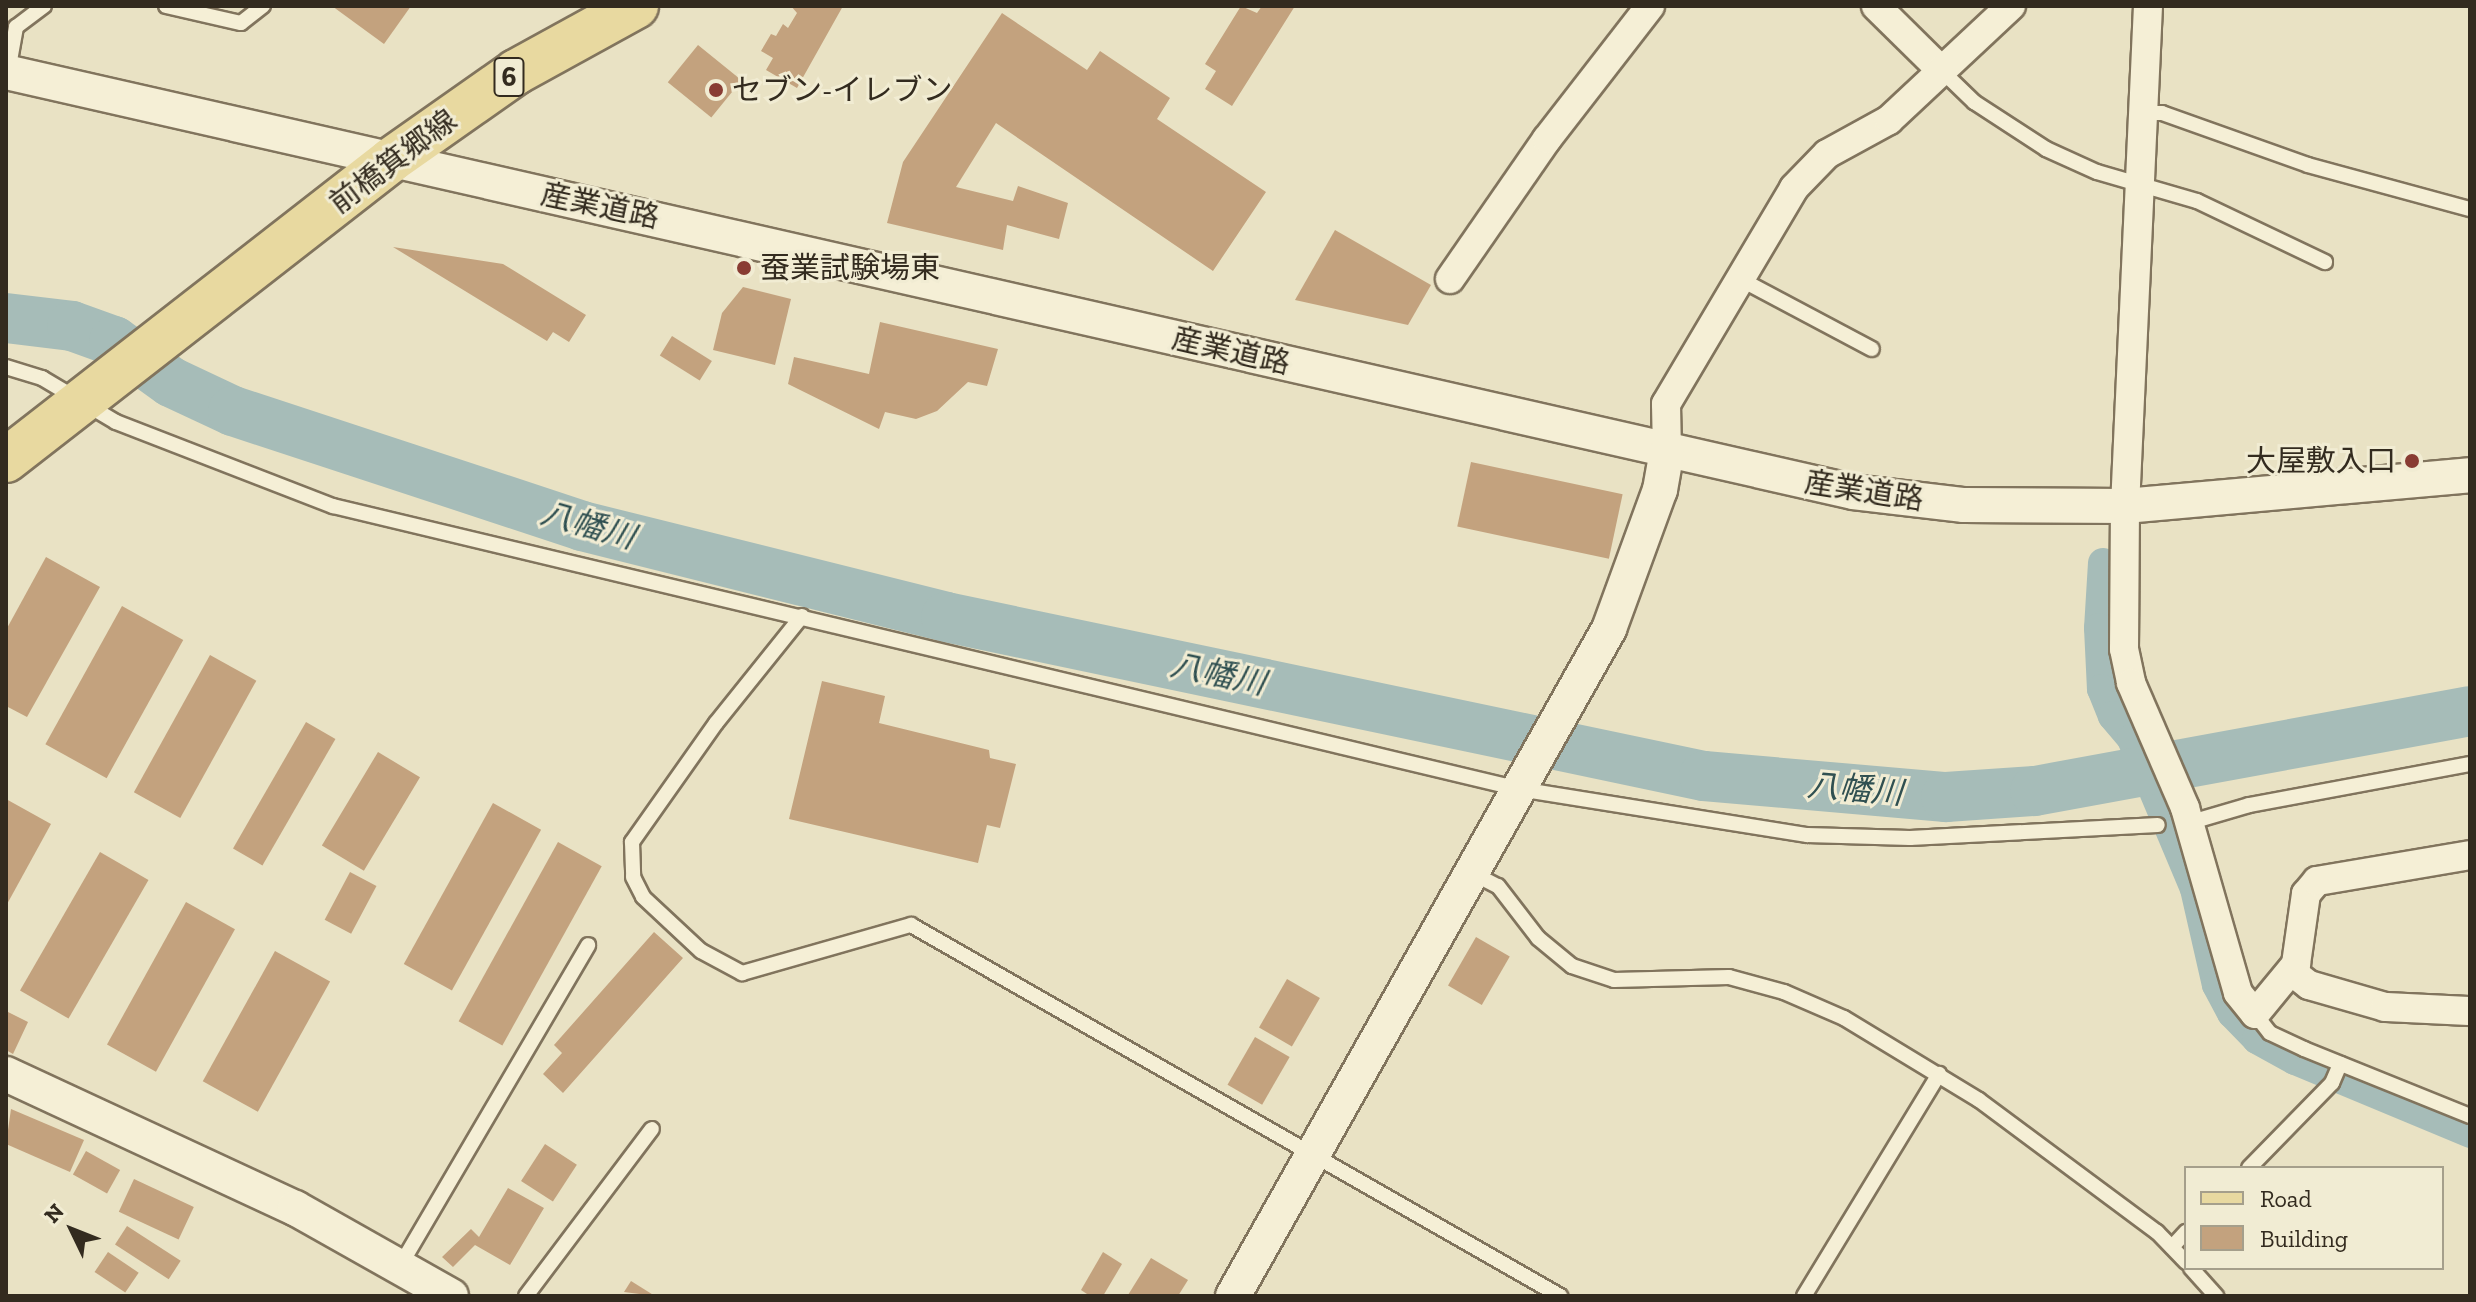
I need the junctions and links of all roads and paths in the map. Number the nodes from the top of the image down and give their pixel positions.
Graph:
1 (44, 6) edge
2 (166, 6) edge
3 (263, 6) edge
4 (636, 6) edge
5 (1650, 6) edge
6 (1876, 6) edge
7 (2011, 6) edge
8 (2148, 6) edge
9 (1942, 71) junction
10 (7, 72) edge
11 (2142, 113) junction
12 (391, 160) junction
13 (2137, 182) junction
14 (2470, 209) edge
15 (2325, 262) dead end
16 (1450, 279) dead end
17 (1742, 280) junction
18 (1872, 349) dead end
19 (6, 367) edge
20 (86, 398) junction
21 (1667, 452) junction
22 (6, 460) edge
23 (2470, 475) edge
24 (2125, 506) junction
25 (802, 616) junction
26 (2470, 764) edge
27 (1522, 783) junction
28 (2186, 816) junction
29 (2158, 825) dead end
30 (2470, 855) edge
31 (1472, 873) junction
32 (588, 945) dead end
33 (2291, 971) junction
34 (2470, 1011) edge
35 (2255, 1014) junction
36 (2340, 1064) junction
37 (6, 1074) edge
38 (1939, 1074) junction
39 (2470, 1116) edge
40 (652, 1129) dead end
41 (1314, 1156) junction
42 (2251, 1166) edge
43 (2184, 1234) edge
44 (2172, 1247) junction
45 (2184, 1260) edge
46 (400, 1267) junction
47 (2193, 1270) edge
48 (1543, 1292) edge
49 (451, 1296) edge
50 (526, 1296) edge
51 (1233, 1296) edge
52 (1560, 1296) edge
53 (1804, 1296) edge
54 (2216, 1296) edge

1 - 10 lane
2 - 3 lane
4 - 12 main road, 前橋箕郷線 / 6
5 - 16 street
6 - 9 street
7 - 9 street
8 - 11 street
9 - 13 lane
9 - 17 street
10 - 12 street, 産業道路
11 - 13 street
11 - 14 lane
12 - 20 main road, 前橋箕郷線 / 6
12 - 21 street, 産業道路
13 - 15 lane
13 - 24 street
17 - 18 lane
17 - 21 street
19 - 20 lane
20 - 22 main road, 6
20 - 25 lane
21 - 24 street, 産業道路
21 - 27 street
23 - 24 street, 産業道路
24 - 28 street
25 - 27 lane
25 - 41 lane
26 - 28 lane
27 - 29 lane
27 - 31 street
28 - 35 street
30 - 33 street
31 - 38 lane
31 - 41 street
32 - 46 lane
33 - 34 street
33 - 35 street
35 - 36 lane
36 - 39 lane
36 - 42 lane
37 - 46 street
38 - 44 lane
38 - 53 lane
40 - 50 lane
41 - 48 lane
41 - 51 street
43 - 44 lane
44 - 45 lane
46 - 49 street
47 - 54 lane
48 - 52 lane

